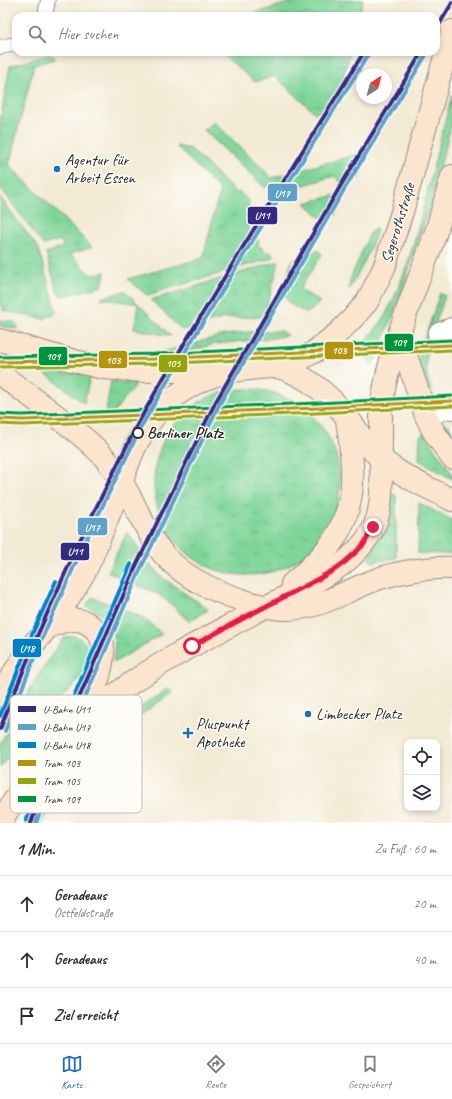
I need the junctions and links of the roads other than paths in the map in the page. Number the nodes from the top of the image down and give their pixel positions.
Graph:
1 (48, 0) edge
2 (46, 12) edge
3 (452, 31) edge
4 (12, 45) edge
5 (0, 47) edge
6 (452, 176) edge
7 (399, 334) junction
8 (0, 340) edge
9 (275, 367) junction
10 (225, 373) junction
11 (0, 374) edge
12 (346, 417) junction
13 (452, 458) edge
14 (381, 459) junction
15 (122, 481) junction
16 (452, 500) edge
17 (452, 568) edge
18 (265, 607) junction
19 (46, 628) junction
20 (0, 695) edge
21 (92, 695) edge
22 (116, 695) edge
23 (10, 806) edge
24 (0, 823) edge

1 - 2 lane
3 - 9 main road, Segerothstraße
4 - 5 lane
6 - 7 main road
7 - 13 main road
7 - 14 main road
8 - 10 main road
9 - 10 main road
9 - 12 main road
10 - 15 main road
11 - 15 main road
12 - 14 main road
12 - 18 main road
14 - 16 main road
14 - 18 main road
15 - 18 main road
15 - 19 main road
17 - 18 main road
18 - 22 main road
19 - 20 main road
19 - 21 main road
23 - 24 main road

